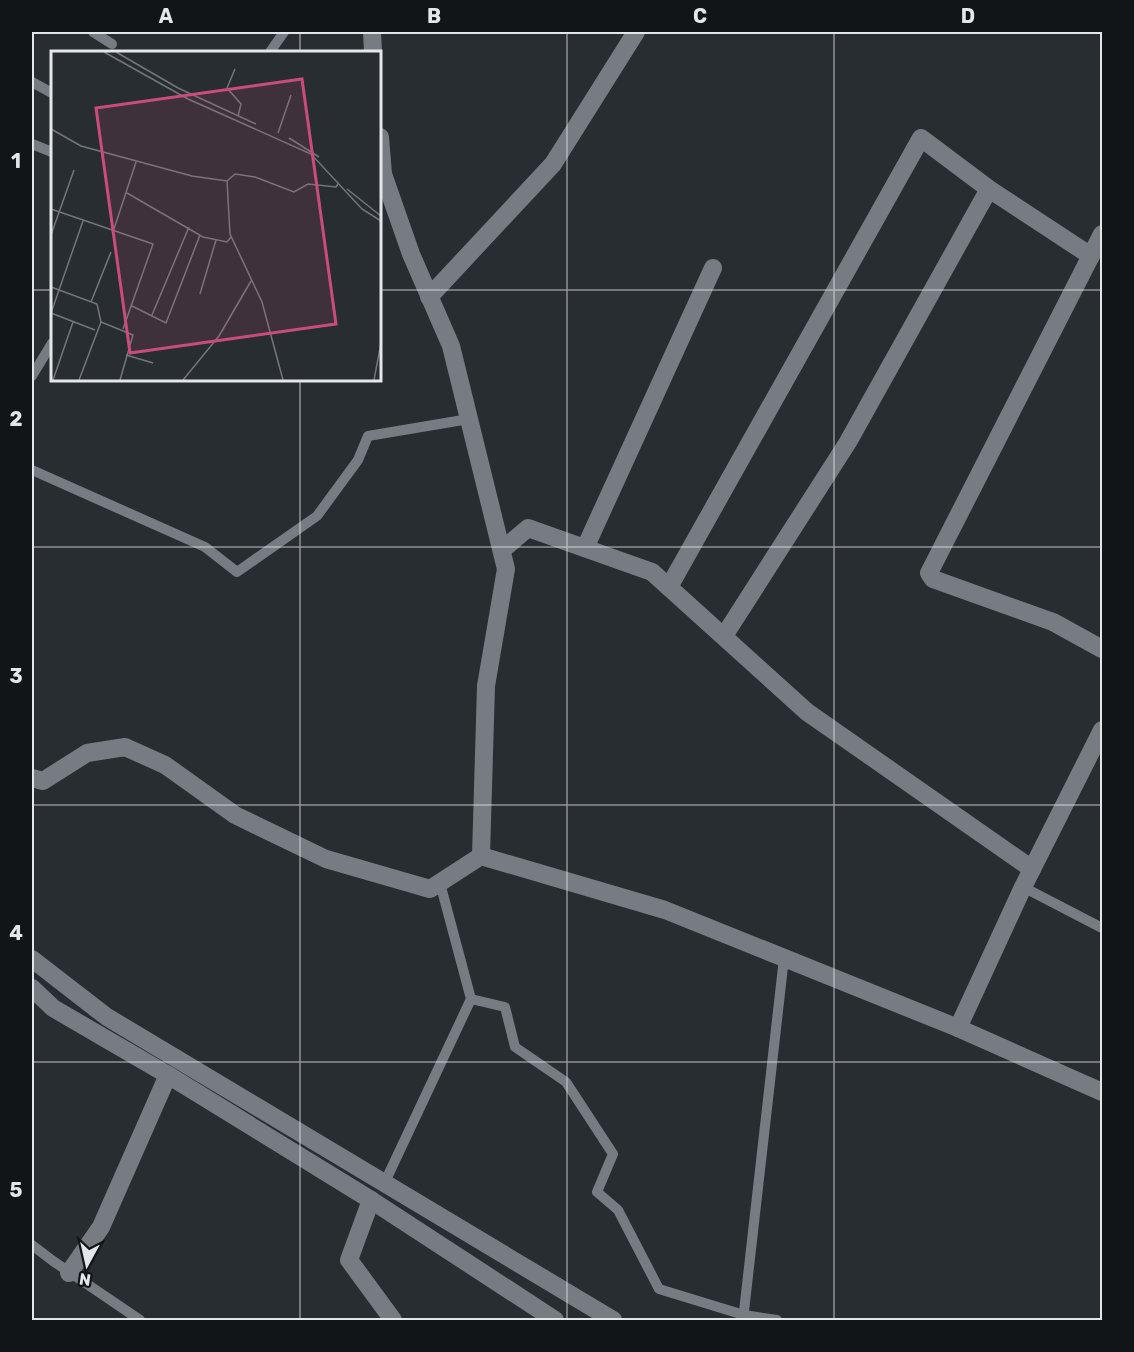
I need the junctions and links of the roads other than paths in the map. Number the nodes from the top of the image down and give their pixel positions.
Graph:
1 (93, 32) edge
2 (284, 32) edge
3 (372, 32) edge
4 (636, 32) edge
5 (112, 44) dead end
6 (271, 51) edge
7 (373, 51) edge
8 (32, 82) edge
9 (51, 92) edge
10 (32, 144) edge
11 (51, 152) edge
12 (381, 156) edge
13 (989, 189) junction
14 (1102, 234) edge
15 (1091, 256) junction
16 (713, 268) dead end
17 (429, 297) junction
18 (51, 345) edge
19 (32, 376) edge
20 (469, 419) junction
21 (32, 470) edge
22 (585, 548) junction
23 (502, 550) junction
24 (669, 587) junction
25 (723, 636) junction
26 (1102, 649) edge
27 (1102, 730) edge
28 (32, 778) edge
29 (481, 856) junction
30 (1032, 869) junction
31 (440, 883) junction
32 (1023, 887) junction
33 (1102, 928) edge
34 (784, 958) junction
35 (32, 959) edge
36 (32, 988) edge
37 (471, 999) junction
38 (958, 1028) junction
39 (168, 1075) junction
40 (1102, 1092) edge
41 (384, 1184) junction
42 (371, 1200) junction
43 (32, 1245) edge
44 (69, 1273) junction
45 (744, 1318) edge
46 (140, 1320) edge
47 (393, 1320) edge
48 (555, 1320) edge
49 (614, 1320) edge
50 (777, 1320) edge

1 - 5 lane
2 - 6 lane
3 - 7 street
4 - 17 street
8 - 9 lane
10 - 11 lane
12 - 17 street
13 - 15 street
13 - 24 street
13 - 25 street
14 - 15 street
15 - 26 street
16 - 22 street
17 - 20 street
18 - 19 lane
20 - 21 lane
20 - 23 street
22 - 23 street
22 - 24 street
23 - 29 street
24 - 25 street
25 - 30 street
27 - 30 street
28 - 31 street
29 - 31 street
29 - 34 street
30 - 32 street
31 - 37 lane
32 - 33 lane
32 - 38 street
34 - 38 street
34 - 45 lane
35 - 41 street
36 - 39 street
37 - 41 lane
37 - 45 lane
38 - 40 street
39 - 42 street
39 - 44 street
41 - 49 street
42 - 47 street
42 - 48 street
43 - 44 lane
44 - 46 lane
45 - 50 lane

